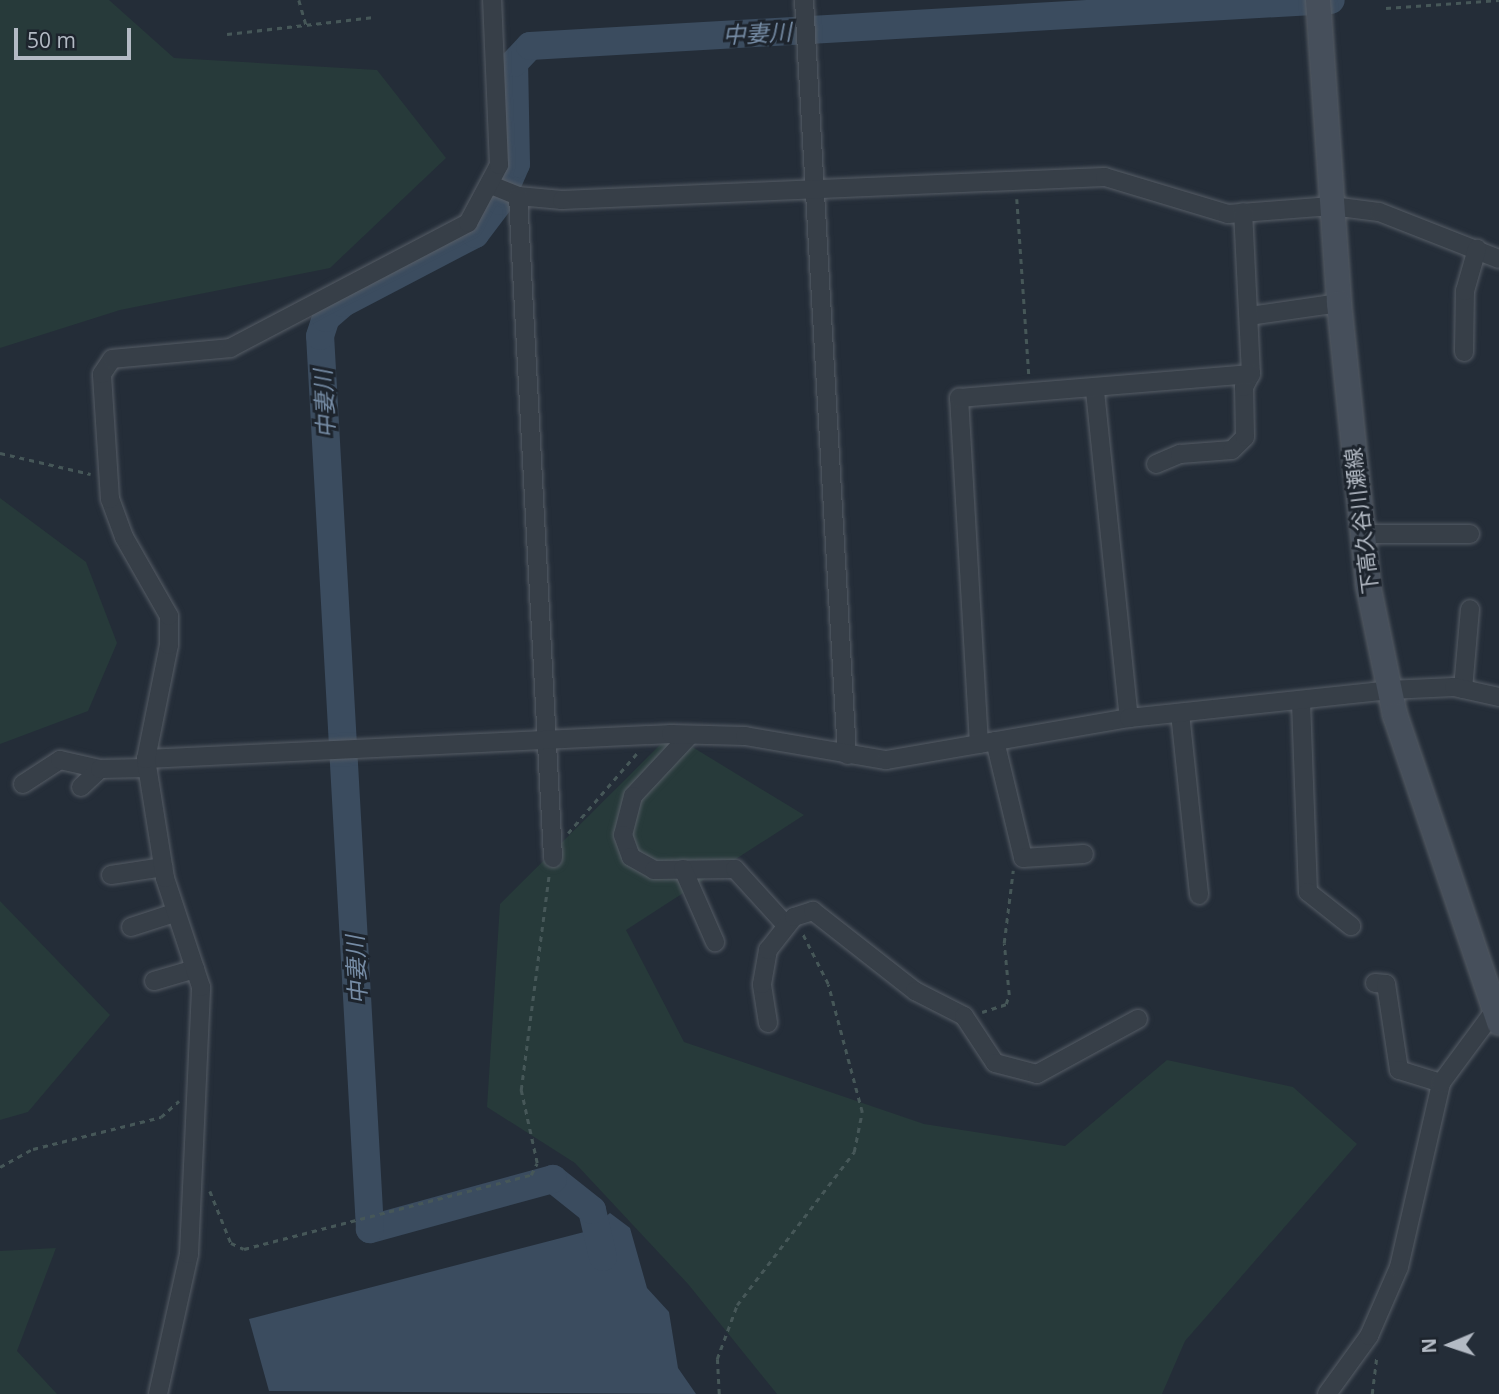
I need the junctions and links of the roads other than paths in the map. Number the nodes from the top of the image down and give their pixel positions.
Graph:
1 (492, 0) edge
2 (804, 0) edge
3 (1319, 6) edge
4 (815, 185) junction
5 (503, 190) junction
6 (1332, 206) junction
7 (1242, 212) junction
8 (1477, 249) junction
9 (1499, 259) edge
10 (1339, 303) junction
11 (1249, 316) junction
12 (1464, 352) dead end
13 (1251, 374) junction
14 (1095, 391) junction
15 (1156, 464) dead end
16 (1361, 534) junction
17 (1470, 534) dead end
18 (1470, 609) dead end
19 (1463, 689) junction
20 (1389, 690) junction
21 (1499, 697) edge
22 (1301, 702) junction
23 (1180, 713) junction
24 (1129, 718) junction
25 (690, 735) junction
26 (548, 738) junction
27 (987, 743) junction
28 (847, 755) junction
29 (146, 763) junction
30 (100, 769) junction
31 (23, 784) dead end
32 (81, 788) dead end
33 (1084, 854) dead end
34 (553, 858) road end
35 (163, 867) junction
36 (683, 869) junction
37 (111, 875) dead end
38 (1199, 895) dead end
39 (174, 914) junction
40 (788, 923) junction
41 (1351, 926) dead end
42 (131, 927) dead end
43 (715, 942) dead end
44 (195, 970) junction
45 (154, 981) dead end
46 (1375, 983) dead end
47 (1496, 1005) edge
48 (1138, 1019) dead end
49 (768, 1023) dead end
50 (1441, 1083) junction
51 (158, 1394) edge
52 (1327, 1394) edge

1 - 5 street
2 - 4 street
3 - 6 main road, 下高久谷川瀬線
4 - 5 street
4 - 7 street
4 - 28 street
5 - 26 street
5 - 29 street
6 - 7 street
6 - 8 street
6 - 10 main road, 下高久谷川瀬線
7 - 11 street
8 - 9 street
8 - 12 street
10 - 11 street
10 - 16 main road, 下高久谷川瀬線
11 - 13 street
13 - 14 street
13 - 15 street
14 - 24 street
14 - 27 street
16 - 17 street
16 - 20 main road, 下高久谷川瀬線
18 - 19 street
19 - 20 street
19 - 21 street
20 - 22 street
20 - 47 main road, 下高久谷川瀬線
22 - 23 street
22 - 41 street
23 - 24 street
23 - 38 street
24 - 27 street
25 - 26 street
25 - 28 street
25 - 36 street
26 - 29 street
26 - 34 street
27 - 28 street
27 - 33 street
29 - 30 street
29 - 35 street
30 - 31 street
30 - 32 street
35 - 37 street
35 - 39 street
36 - 40 street
36 - 43 street
39 - 42 street
39 - 44 street
40 - 48 street
40 - 49 street
44 - 45 street
44 - 51 street
46 - 50 street
47 - 50 street
50 - 52 street

